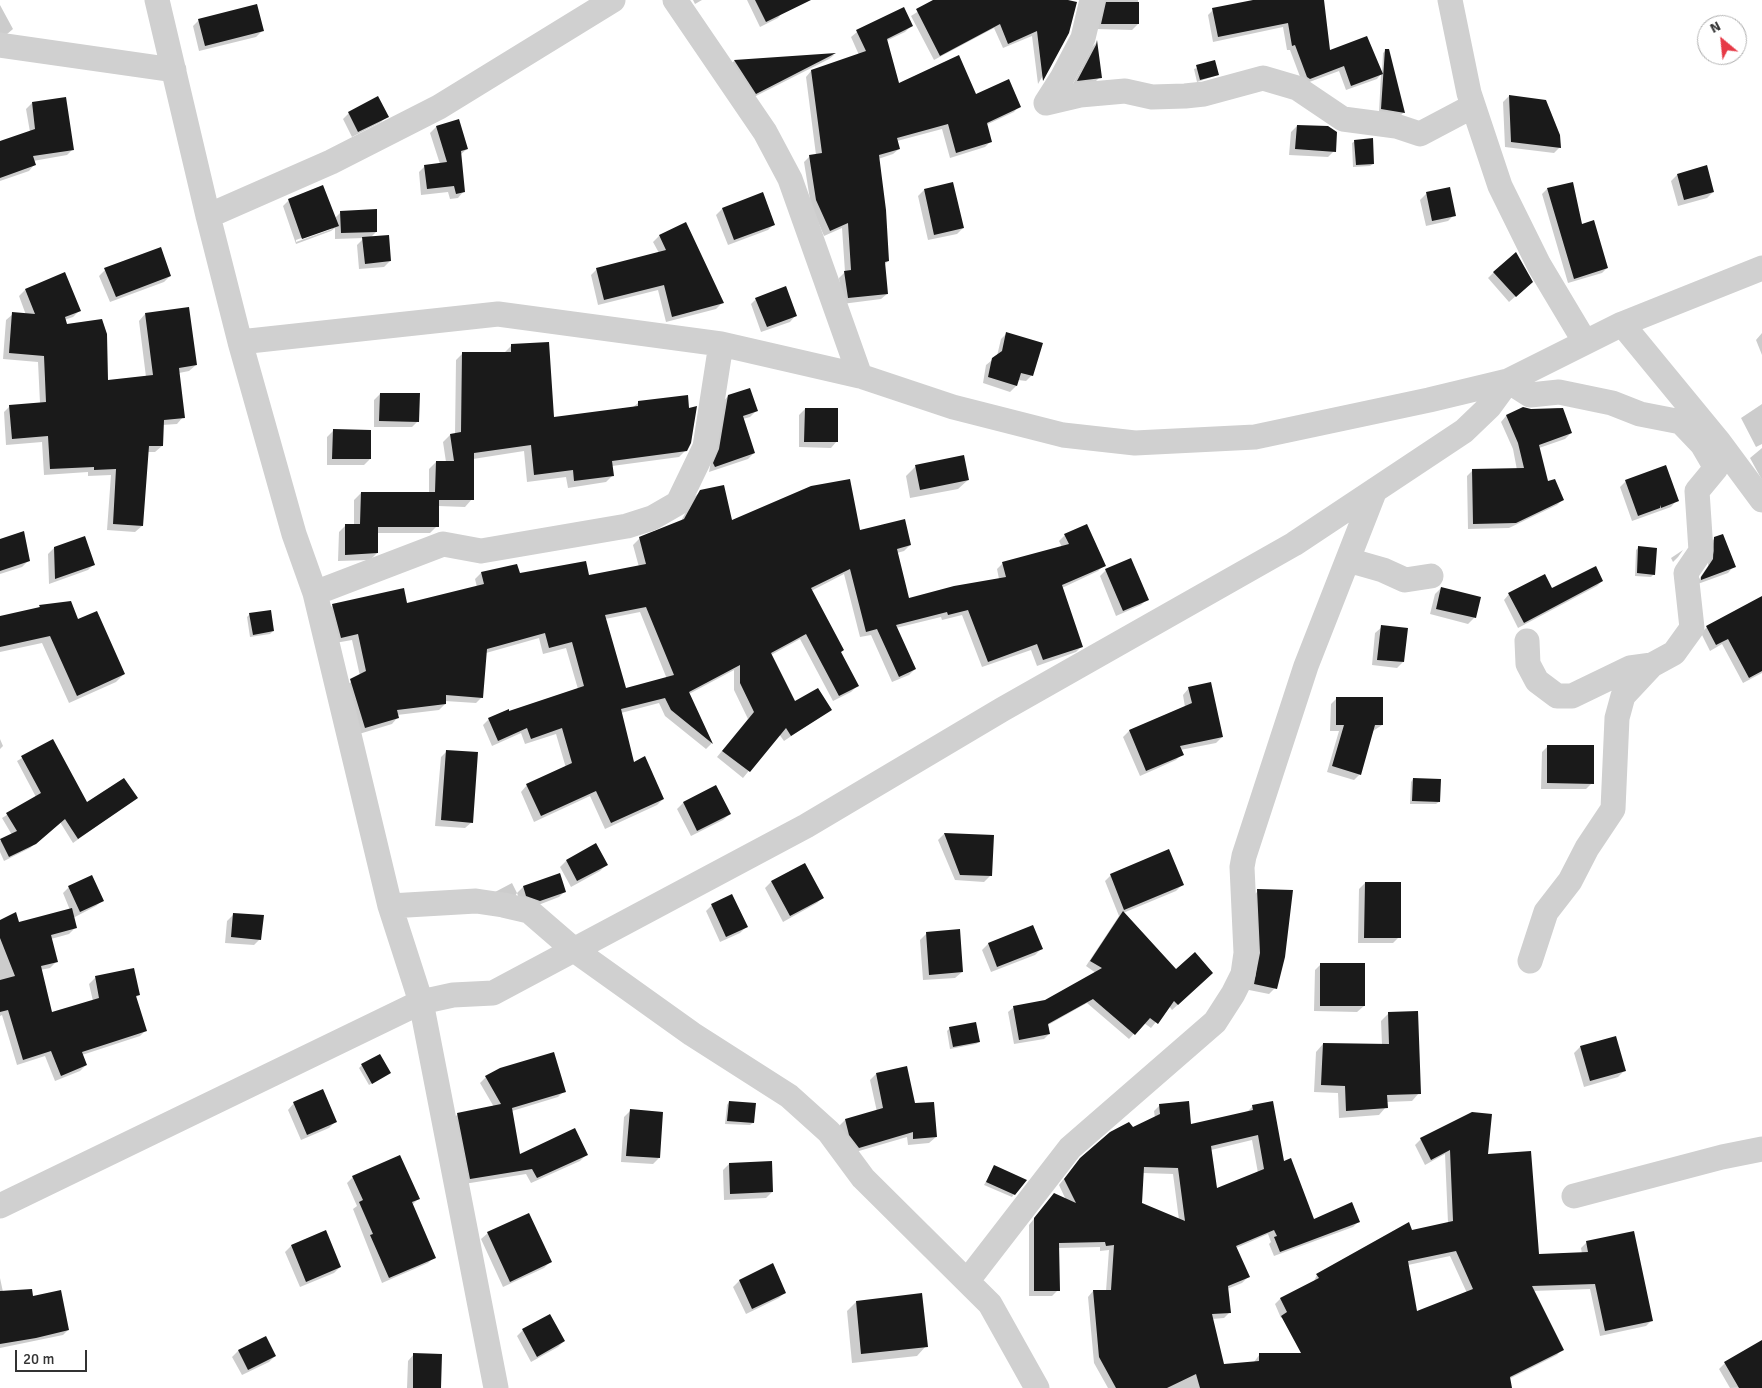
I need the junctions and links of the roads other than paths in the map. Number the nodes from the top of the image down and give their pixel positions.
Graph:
1 (157, 0) edge
2 (613, 0) edge
3 (675, 0) edge
4 (1092, 0) edge
5 (1450, 0) edge
6 (0, 45) edge
7 (174, 70) junction
8 (1473, 106) junction
9 (208, 216) junction
10 (1762, 268) edge
11 (1622, 324) junction
12 (240, 342) junction
13 (1585, 342) junction
14 (721, 344) junction
15 (860, 376) junction
16 (1508, 381) junction
17 (1375, 490) junction
18 (1762, 500) edge
19 (1348, 560) junction
20 (1431, 576) dead end
21 (315, 593) junction
22 (1527, 641) dead end
23 (1652, 665) junction
24 (390, 906) junction
25 (573, 949) junction
26 (1530, 961) dead end
27 (421, 1002) junction
28 (1762, 1149) edge
29 (1574, 1196) dead end
30 (0, 1206) edge
31 (968, 1280) junction
32 (496, 1388) edge
33 (1037, 1388) edge

1 - 7 street
2 - 9 street
3 - 15 street
4 - 8 street
5 - 8 street
6 - 7 street
7 - 9 street
8 - 13 street
9 - 12 street
10 - 11 street
11 - 13 street
11 - 18 street
12 - 14 street
12 - 21 street
13 - 16 street
14 - 15 street
14 - 21 street
15 - 16 street
16 - 17 street
16 - 23 street
17 - 19 street
17 - 25 street
19 - 20 street
19 - 31 street
21 - 24 street
22 - 23 street
23 - 26 street
24 - 25 street
24 - 27 street
25 - 27 street
25 - 31 street
27 - 30 street
27 - 32 street
28 - 29 street
31 - 33 street

